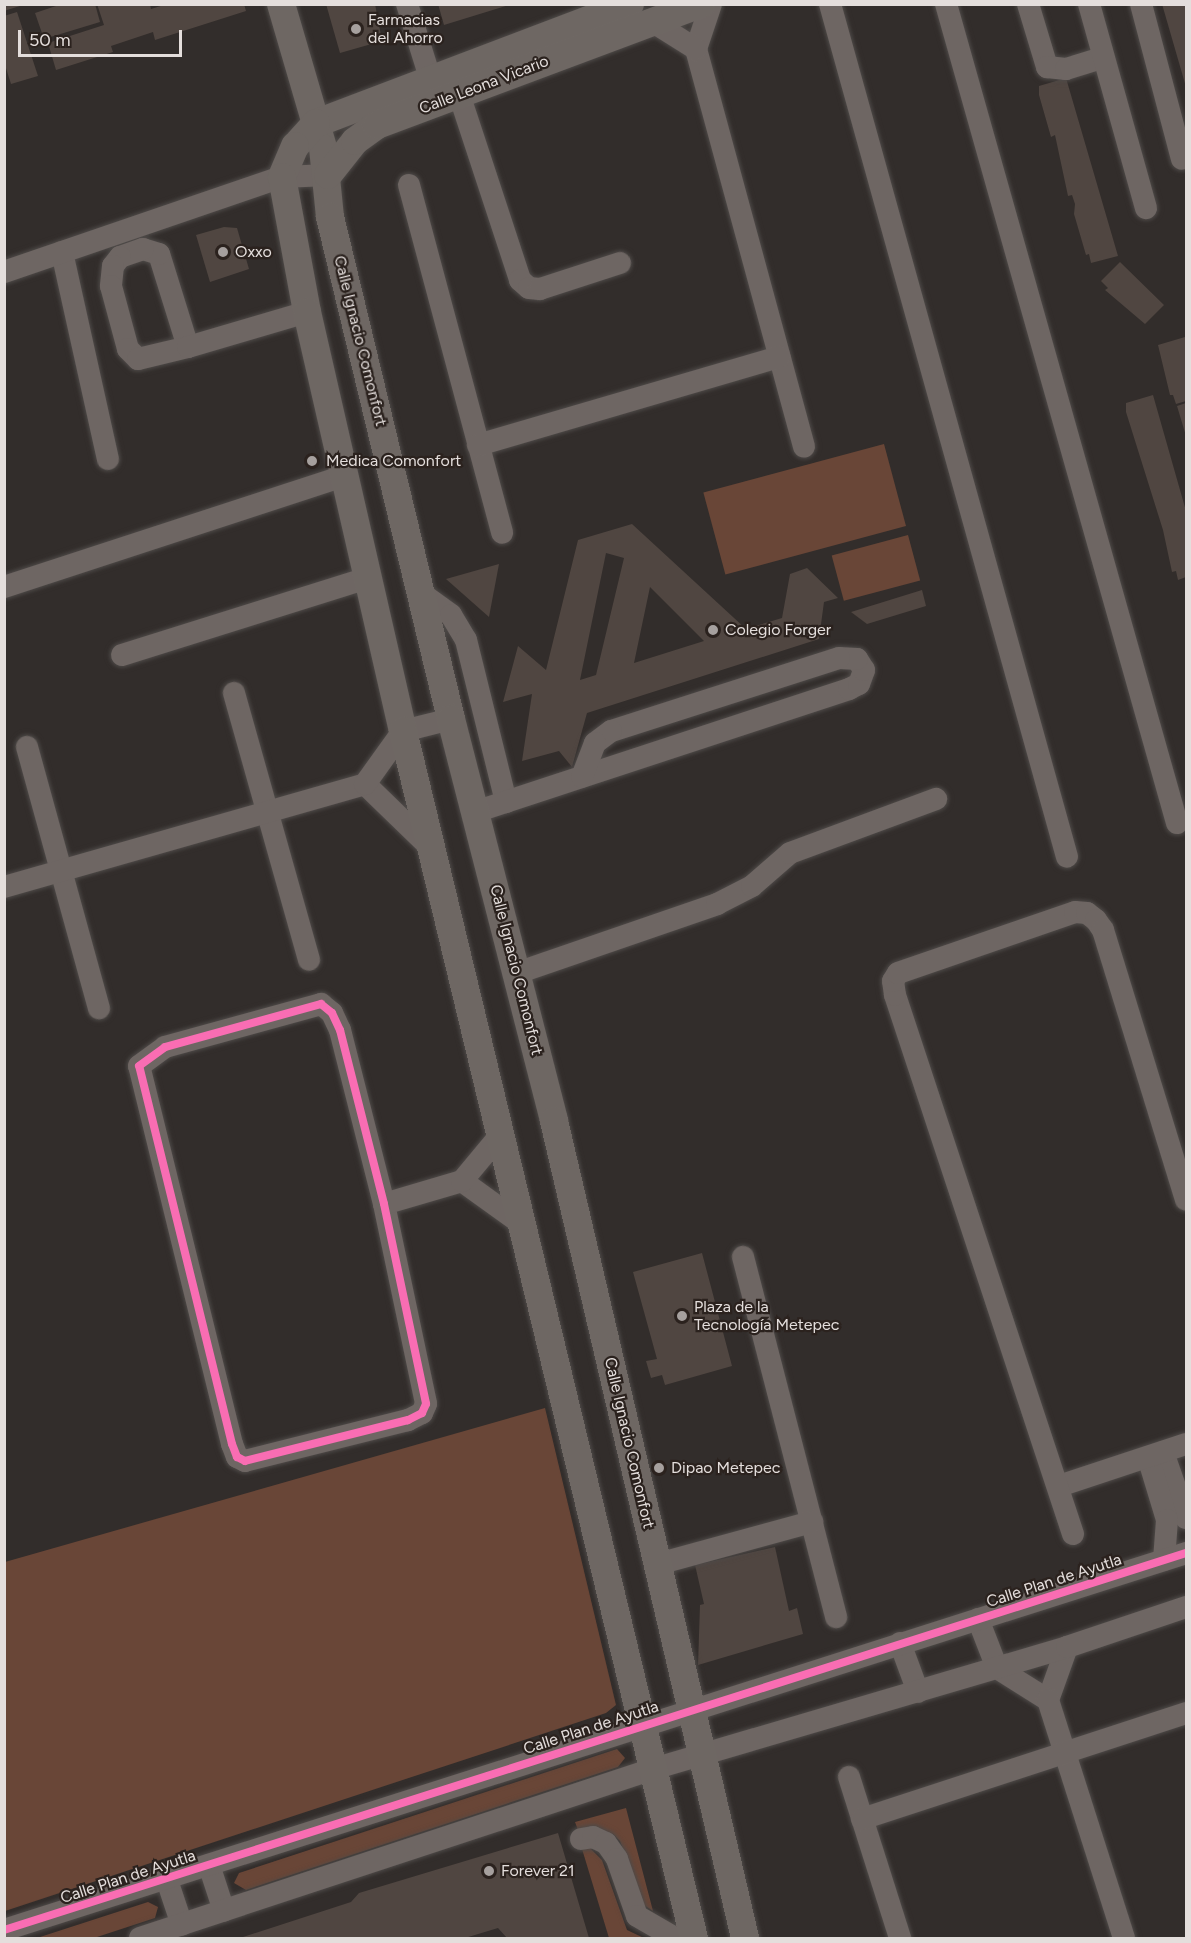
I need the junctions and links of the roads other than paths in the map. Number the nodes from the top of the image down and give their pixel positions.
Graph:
1 (281, 4) edge
2 (407, 4) edge
3 (630, 4) edge
4 (701, 4) edge
5 (711, 4) edge
6 (830, 4) edge
7 (946, 4) edge
8 (1028, 4) edge
9 (1089, 4) edge
10 (1142, 4) edge
11 (652, 22) junction
12 (597, 30) junction
13 (696, 49) junction
14 (1103, 58) junction
15 (430, 81) junction
16 (459, 94) junction
17 (316, 123) junction
18 (1182, 159) dead end
19 (328, 175) junction
20 (282, 177) junction
21 (409, 185) dead end
22 (1146, 208) dead end
23 (62, 252) junction
24 (620, 263) dead end
25 (4, 272) edge
26 (307, 312) junction
27 (188, 347) junction
28 (779, 357) junction
29 (478, 446) junction
30 (804, 447) dead end
31 (108, 459) dead end
32 (344, 476) junction
33 (502, 533) dead end
34 (368, 578) junction
35 (4, 587) edge
36 (421, 593) junction
37 (122, 655) dead end
38 (234, 693) dead end
39 (451, 719) junction
40 (403, 731) junction
41 (27, 747) dead end
42 (582, 777) junction
43 (365, 784) junction
44 (936, 799) dead end
45 (506, 802) junction
46 (268, 812) junction
47 (475, 812) junction
48 (1177, 823) dead end
49 (431, 848) junction
50 (1067, 857) dead end
51 (61, 871) junction
52 (4, 887) edge
53 (309, 960) dead end
54 (517, 973) junction
55 (99, 1008) dead end
56 (502, 1133) junction
57 (462, 1181) junction
58 (1186, 1199) edge
59 (384, 1204) junction
60 (523, 1225) junction
61 (743, 1257) dead end
62 (1186, 1444) edge
63 (1156, 1454) junction
64 (1059, 1486) junction
65 (1179, 1518) edge
66 (812, 1522) junction
67 (1073, 1534) dead end
68 (1186, 1553) edge
69 (1164, 1560) junction
70 (658, 1564) junction
71 (1186, 1607) edge
72 (836, 1617) dead end
73 (978, 1619) junction
74 (900, 1643) junction
75 (1067, 1647) junction
76 (997, 1668) junction
77 (918, 1692) junction
78 (1048, 1700) junction
79 (691, 1710) junction
80 (1186, 1713) edge
81 (641, 1726) junction
82 (1063, 1751) junction
83 (703, 1755) junction
84 (653, 1769) junction
85 (849, 1777) dead end
86 (862, 1818) junction
87 (581, 1839) dead end
88 (209, 1865) junction
89 (167, 1880) junction
90 (224, 1911) junction
91 (182, 1925) junction
92 (4, 1930) edge
93 (140, 1938) edge
94 (675, 1938) edge
95 (694, 1938) edge
96 (745, 1938) edge
97 (900, 1938) edge
98 (1124, 1938) edge

1 - 17 main road, Calle Ignacio Comonfort
2 - 15 street
3 - 12 main road, Calle Leona Vicario
4 - 11 main road, Calle Leona Vicario
5 - 13 street
6 - 50 street
7 - 48 street
8 - 14 street
9 - 14 street
10 - 18 street
11 - 12 main road, Calle Leona Vicario
11 - 13 street
12 - 15 main road, Calle Leona Vicario
12 - 16 main road, Calle Leona Vicario
13 - 28 street
14 - 22 street
15 - 17 main road, Calle Leona Vicario
16 - 19 main road, Calle Leona Vicario
16 - 24 street
17 - 19 main road, Calle Ignacio Comonfort
17 - 20 main road, Calle Leona Vicario
19 - 20 street
19 - 36 main road, Calle Ignacio Comonfort
20 - 23 street
20 - 26 main road
21 - 29 street
23 - 25 street
23 - 31 street
26 - 27 street
26 - 32 main road
27 - 27 street
28 - 29 street
28 - 30 street
29 - 33 street
32 - 34 main road
32 - 35 street
34 - 37 street
34 - 40 main road
36 - 39 main road, Calle Ignacio Comonfort
36 - 45 street
38 - 46 street
39 - 40 street
39 - 47 main road, Calle Ignacio Comonfort
40 - 43 street
40 - 49 main road
41 - 51 street
42 - 42 street
42 - 45 street
43 - 46 street
43 - 49 street
44 - 54 street
45 - 47 street
46 - 51 street
46 - 53 street
47 - 54 main road, Calle Ignacio Comonfort
49 - 56 main road
51 - 52 street
51 - 55 street
54 - 70 main road, Calle Ignacio Comonfort
56 - 57 street
56 - 60 main road
57 - 59 street
57 - 60 street
58 - 64 street
59 - 59 street
60 - 81 main road
61 - 66 street
62 - 63 street
63 - 64 street
63 - 65 street
64 - 67 street
65 - 69 street
66 - 70 street
66 - 72 street
68 - 69 street, Calle Plan de Ayutla
69 - 73 street, Calle Plan de Ayutla
70 - 79 main road, Calle Ignacio Comonfort
71 - 75 street
73 - 74 street, Calle Plan de Ayutla
73 - 76 street, Calle Plan de Ayutla
74 - 77 street
74 - 79 street, Calle Plan de Ayutla
75 - 76 street
75 - 78 street
76 - 77 street
76 - 78 street
77 - 83 street
78 - 82 street
79 - 81 street, Calle Plan de Ayutla
79 - 83 main road, Calle Ignacio Comonfort
80 - 82 street
81 - 84 main road
81 - 88 street, Calle Plan de Ayutla
82 - 86 street
82 - 98 street
83 - 84 street
83 - 96 main road, Calle Ignacio Comonfort
84 - 90 street
84 - 95 main road
85 - 86 street
86 - 97 street
87 - 94 street
88 - 89 street, Calle Plan de Ayutla
88 - 90 street, Calle Plan de Ayutla
89 - 91 street, Calle Plan de Ayutla
89 - 92 street, Calle Plan de Ayutla
90 - 91 street
91 - 93 street

